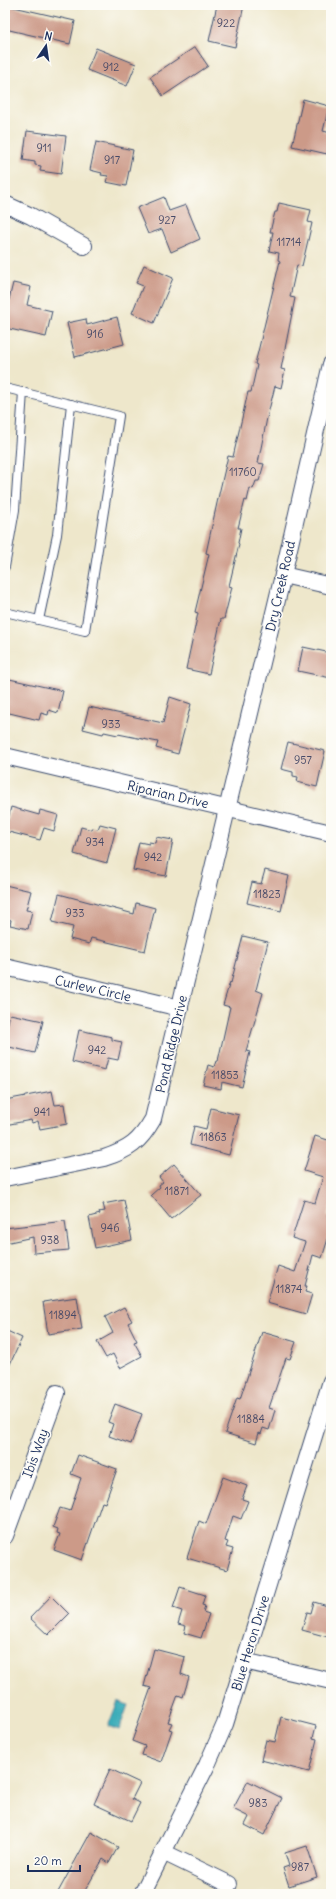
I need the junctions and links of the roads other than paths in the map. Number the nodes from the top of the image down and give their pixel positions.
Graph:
1 (5, 204) edge
2 (84, 246) dead end
3 (331, 364) edge
4 (5, 388) edge
5 (23, 392) junction
6 (70, 404) junction
7 (5, 567) edge
8 (283, 575) junction
9 (331, 586) edge
10 (5, 612) edge
11 (39, 620) junction
12 (5, 756) edge
13 (227, 808) junction
14 (331, 833) edge
15 (5, 967) edge
16 (180, 1008) junction
17 (5, 1178) edge
18 (331, 1381) edge
19 (58, 1392) dead end
20 (5, 1536) edge
21 (244, 1661) junction
22 (331, 1681) edge
23 (163, 1852) junction
24 (229, 1884) dead end
25 (142, 1894) edge

1 - 2 street
3 - 8 street, Dry Creek Road
4 - 5 lane
5 - 6 lane
5 - 7 lane
6 - 11 lane
6 - 11 lane
8 - 9 street
8 - 13 street, Dry Creek Road
10 - 11 lane
12 - 13 street, Riparian Drive
13 - 14 street, Riparian Drive
13 - 16 street, Pond Ridge Drive
15 - 16 street, Curlew Circle
16 - 17 street, Pond Ridge Drive
18 - 21 street, Blue Heron Drive
19 - 20 street, Ibis Way
21 - 22 street
21 - 23 street, Blue Heron Drive
23 - 24 street
23 - 25 street, Blue Heron Drive

